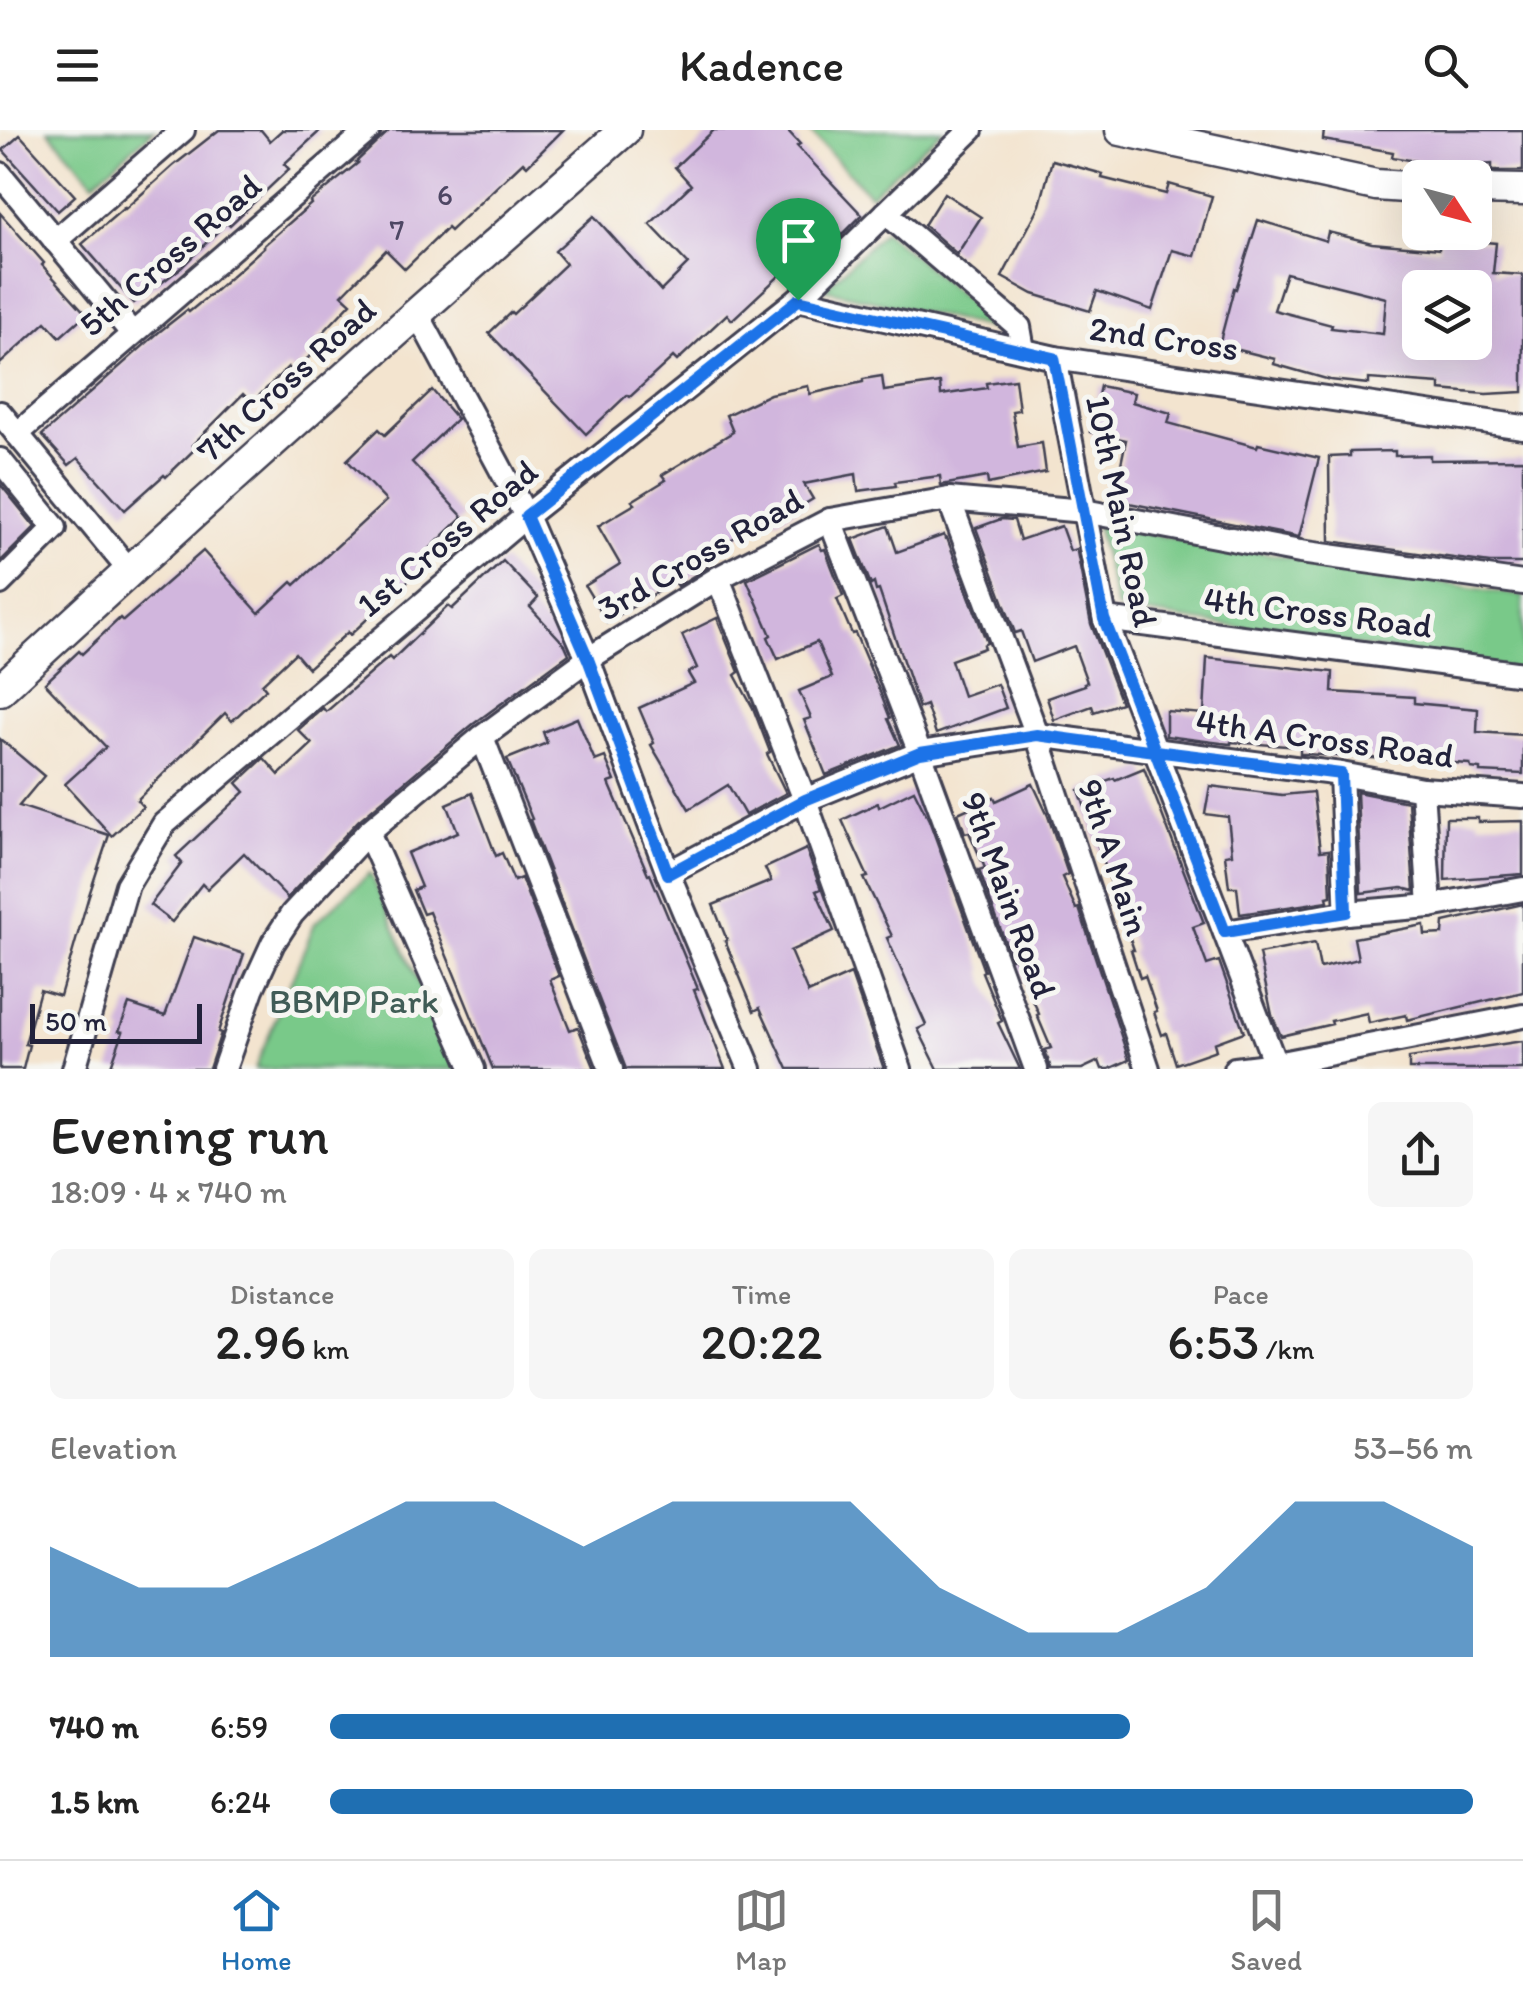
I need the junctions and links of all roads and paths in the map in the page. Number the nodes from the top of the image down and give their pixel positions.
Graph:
1 (184, 130) edge
2 (369, 130) edge
3 (625, 130) edge
4 (971, 130) edge
5 (1120, 130) edge
6 (0, 174) edge
7 (1402, 187) edge
8 (1492, 189) edge
9 (1523, 190) edge
10 (886, 213) junction
11 (55, 241) junction
12 (798, 300) junction
13 (417, 312) junction
14 (132, 333) junction
15 (1023, 350) junction
16 (1054, 358) junction
17 (0, 413) edge
18 (1523, 426) edge
19 (17, 434) junction
20 (0, 460) edge
21 (949, 499) junction
22 (1084, 512) junction
23 (526, 516) junction
24 (830, 520) junction
25 (130, 570) junction
26 (718, 578) junction
27 (0, 583) edge
28 (1523, 584) edge
29 (1104, 619) junction
30 (588, 659) junction
31 (1523, 674) edge
32 (0, 690) edge
33 (1037, 735) junction
34 (482, 737) junction
35 (1155, 751) junction
36 (920, 753) junction
37 (1341, 774) junction
38 (1422, 789) junction
39 (1523, 796) edge
40 (805, 800) junction
41 (368, 832) junction
42 (668, 874) junction
43 (1523, 888) edge
44 (1430, 906) junction
45 (1346, 912) junction
46 (1225, 932) junction
47 (1523, 1016) edge
48 (1277, 1066) edge
49 (74, 1069) edge
50 (224, 1069) edge
51 (473, 1069) edge
52 (611, 1069) edge
53 (750, 1069) edge
54 (900, 1069) edge
55 (1036, 1069) edge
56 (1148, 1069) edge
57 (1235, 1069) edge

1 - 11 street
2 - 14 street, 5th Cross Road
3 - 13 street, 7th Cross Road
4 - 10 street, 1st Cross Road
5 - 7 street
6 - 11 street
8 - 9 street
10 - 12 street, 1st Cross Road
10 - 15 street
11 - 14 street
12 - 15 street, 2nd Cross
12 - 23 street, 1st Cross Road
13 - 23 street
13 - 25 street, 7th Cross Road
14 - 19 street, 5th Cross Road
15 - 16 street, 2nd Cross
16 - 18 street, 2nd Cross
16 - 22 street, 10th Main Road
17 - 19 street
19 - 25 street
20 - 27 street
21 - 22 street, 3rd Cross Road
21 - 24 street, 3rd Cross Road
21 - 33 street, 9th A Main
22 - 28 street, 3rd Cross Road
22 - 29 street, 10th Main Road
23 - 30 street
23 - 49 street, 1st Cross Road
24 - 26 street, 3rd Cross Road
24 - 36 street, 9th Main Road
25 - 32 street, 7th Cross Road
26 - 30 street, 3rd Cross Road
26 - 40 street
29 - 31 street, 4th Cross Road
29 - 35 street, 10th Main Road
30 - 34 street, 3rd Cross Road
30 - 42 street
33 - 35 street, 4th A Cross Road
33 - 36 street, 4th A Cross Road
33 - 56 street, 9th A Main
34 - 41 street, 3rd Cross Road
34 - 52 street
35 - 37 street, 4th A Cross Road
35 - 46 street, 10th Main Road
36 - 40 street, 4th A Cross Road
36 - 55 street, 9th Main Road
37 - 38 street, 4th A Cross Road
37 - 45 street
38 - 39 street, 4th A Cross Road
38 - 44 street
40 - 42 street, 4th A Cross Road
40 - 54 street
41 - 50 street, 3rd Cross Road
41 - 51 street
42 - 53 street
43 - 44 street
44 - 45 street
45 - 46 street
46 - 48 street, 10th Main Road
47 - 48 street
48 - 57 street

